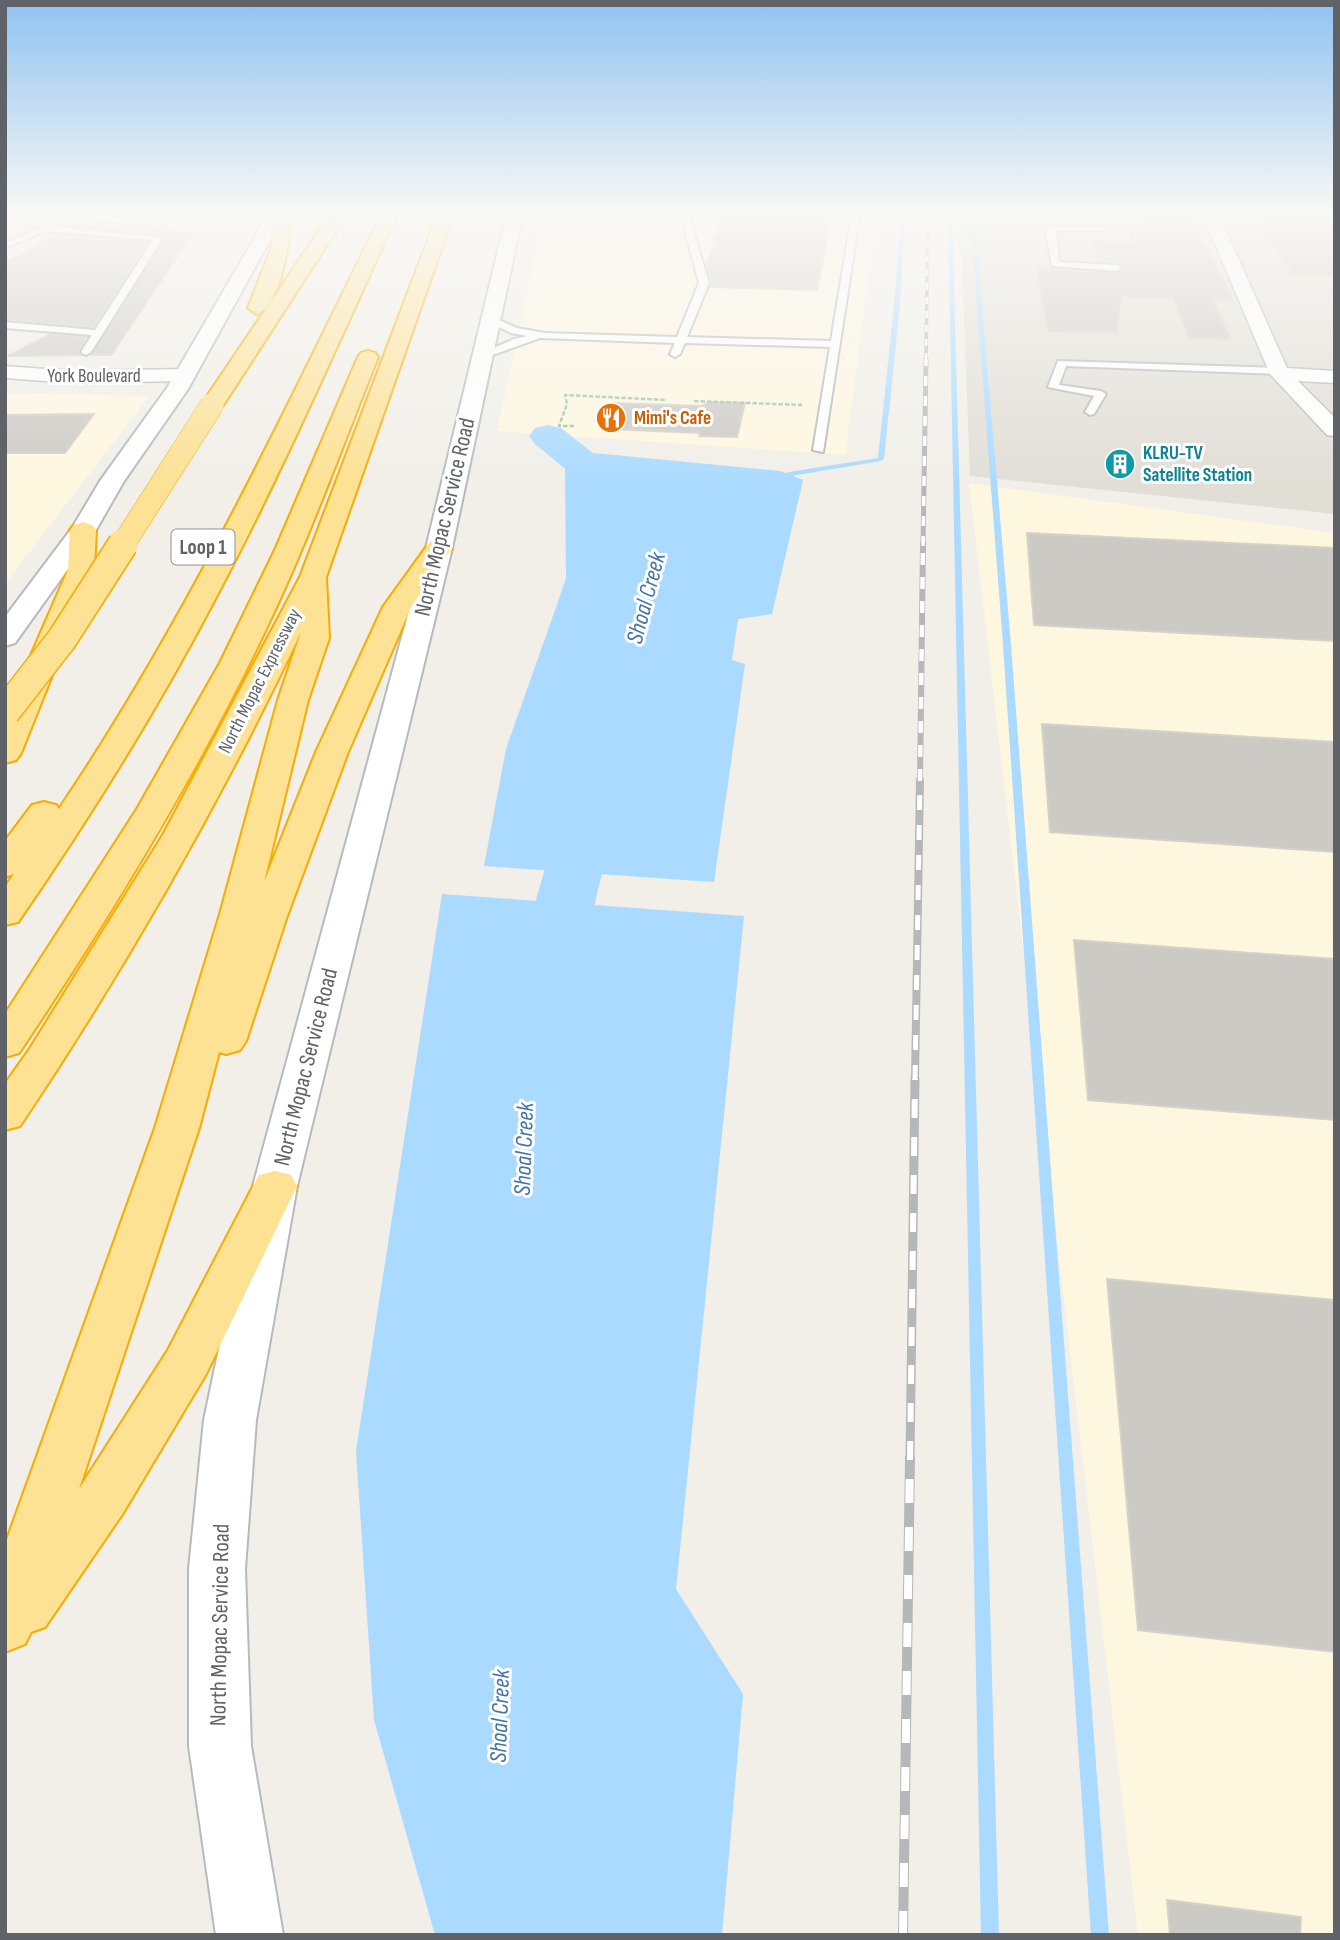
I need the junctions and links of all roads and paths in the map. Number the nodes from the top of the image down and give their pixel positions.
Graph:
1 (116, 304) edge
2 (226, 304) edge
3 (260, 304) edge
4 (278, 304) edge
5 (328, 304) edge
6 (346, 304) edge
7 (390, 304) edge
8 (413, 304) edge
9 (496, 304) edge
10 (695, 304) edge
11 (841, 304) edge
12 (1250, 304) edge
13 (492, 320) junction
14 (5, 325) edge
15 (97, 333) junction
16 (545, 336) junction
17 (681, 338) junction
18 (835, 344) junction
19 (86, 352) dead end
20 (483, 355) junction
21 (675, 355) dead end
22 (232, 371) junction
23 (5, 372) edge
24 (1280, 373) junction
25 (1334, 376) edge
26 (180, 382) junction
27 (5, 383) edge
28 (667, 400) dead end
29 (694, 401) dead end
30 (802, 405) dead end
31 (1090, 412) dead end
32 (574, 426) dead end
33 (1335, 430) edge
34 (819, 450) dead end
35 (83, 530) junction
36 (439, 548) junction
37 (313, 577) junction
38 (5, 637) edge
39 (5, 712) edge
40 (88, 745) dead end
41 (5, 753) edge
42 (59, 789) dead end
43 (5, 866) edge
44 (5, 914) edge
45 (5, 1044) edge
46 (5, 1116) edge
47 (177, 1128) junction
48 (275, 1186) junction
49 (5, 1626) edge
50 (5, 1637) edge
51 (250, 1935) edge

1 - 15 lane
2 - 26 main road
3 - 22 highway
4 - 22 highway
5 - 40 highway, Loop 1
6 - 44 highway
7 - 45 highway
8 - 37 highway, North Mopac Expressway
9 - 13 main road, North Mopac Service Road
10 - 17 lane
11 - 18 lane
12 - 24 street
13 - 16 lane
13 - 20 main road, North Mopac Service Road
14 - 15 lane
15 - 19 lane
16 - 17 lane
16 - 20 lane
17 - 18 lane
17 - 21 lane
18 - 34 lane
20 - 36 main road, North Mopac Service Road
22 - 39 highway, bridge
23 - 26 street, York Boulevard
24 - 25 street
24 - 31 lane
24 - 33 street
26 - 27 street, York Boulevard
26 - 35 main road
28 - 32 path
29 - 30 path
35 - 38 main road
35 - 41 highway
36 - 47 highway
36 - 48 main road, North Mopac Service Road
37 - 46 highway, North Mopac Expressway
37 - 47 highway
42 - 43 highway
47 - 49 highway
48 - 50 highway
48 - 51 main road, North Mopac Service Road

